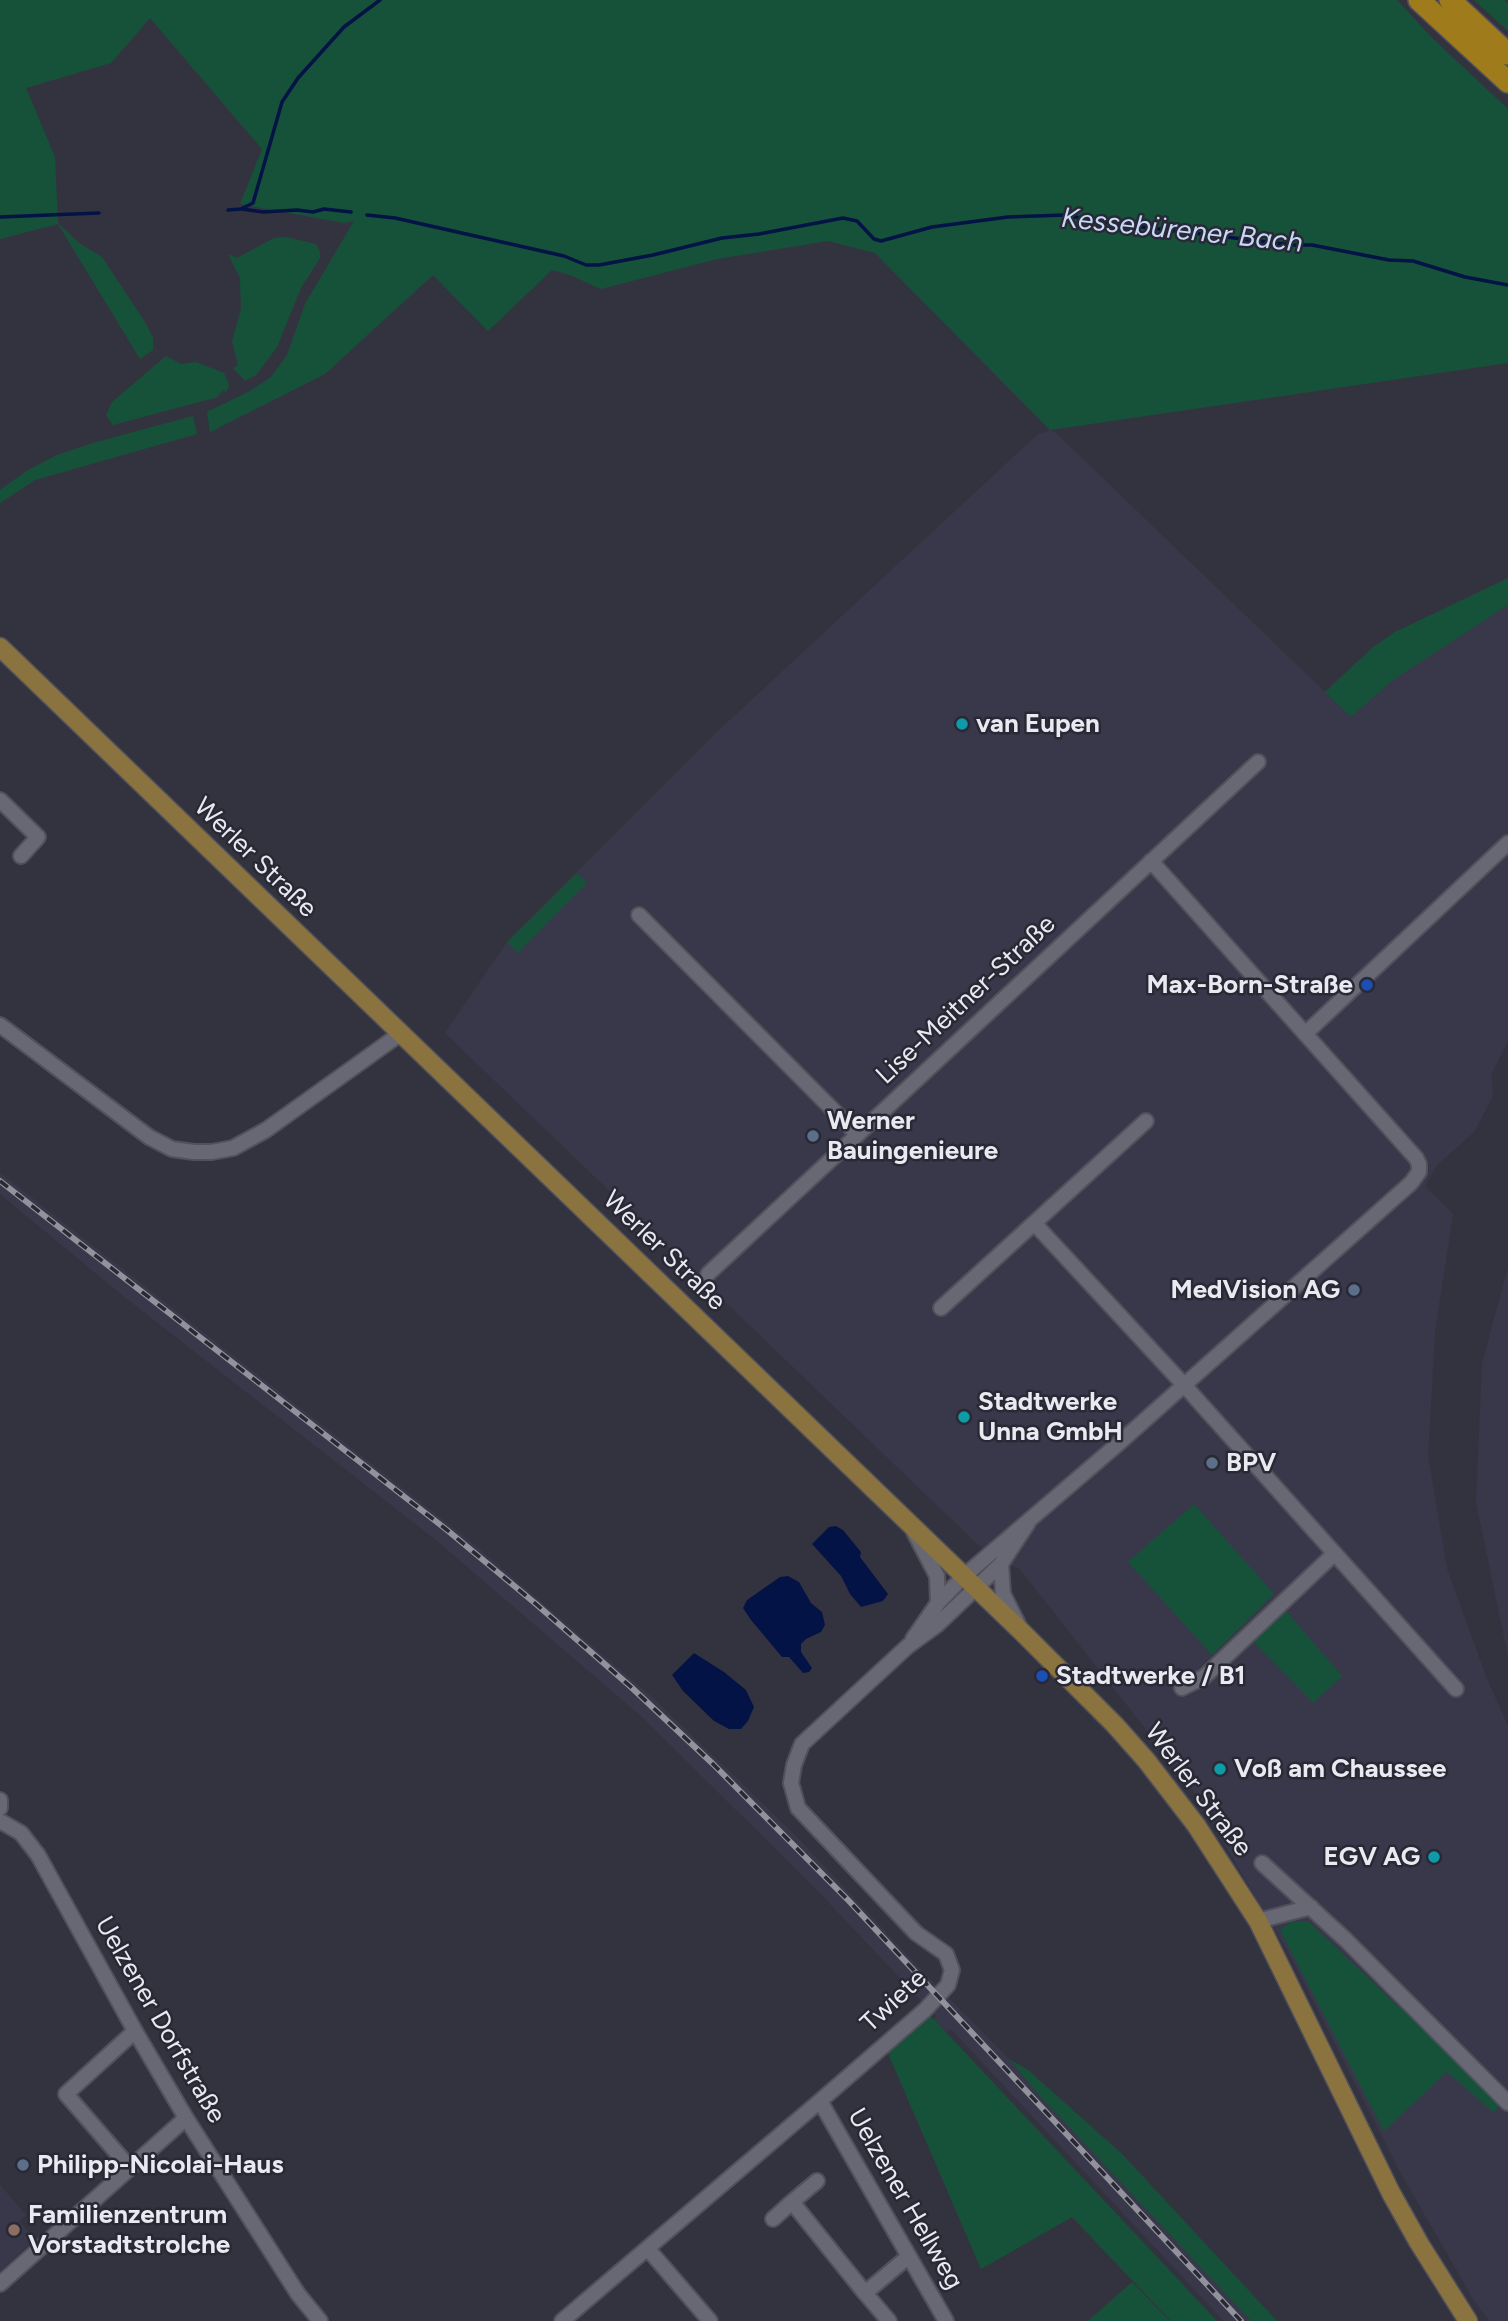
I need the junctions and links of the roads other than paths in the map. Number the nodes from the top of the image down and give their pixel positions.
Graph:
1 (1419, 0) edge
2 (1450, 0) edge
3 (1508, 54) edge
4 (1508, 82) edge
5 (0, 647) edge
6 (1258, 762) dead end
7 (0, 801) edge
8 (1508, 844) edge
9 (21, 856) dead end
10 (1152, 861) junction
11 (639, 915) dead end
12 (0, 1024) edge
13 (400, 1034) junction
14 (1305, 1034) junction
15 (1146, 1121) dead end
16 (857, 1134) junction
17 (1034, 1223) junction
18 (708, 1274) dead end
19 (941, 1308) dead end
20 (1184, 1385) junction
21 (1028, 1523) junction
22 (911, 1527) junction
23 (1334, 1554) junction
24 (1001, 1564) junction
25 (970, 1583) junction
26 (938, 1604) junction
27 (1022, 1632) junction
28 (908, 1646) junction
29 (1182, 1688) dead end
30 (1456, 1689) dead end
31 (0, 1800) edge
32 (0, 1808) edge
33 (0, 1821) edge
34 (1262, 1863) dead end
35 (1311, 1907) junction
36 (1258, 1921) junction
37 (135, 2031) junction
38 (820, 2101) junction
39 (1508, 2103) edge
40 (186, 2118) junction
41 (130, 2168) junction
42 (817, 2181) dead end
43 (792, 2202) junction
44 (773, 2219) dead end
45 (649, 2249) junction
46 (909, 2256) junction
47 (0, 2284) edge
48 (865, 2293) junction
49 (568, 2319) edge
50 (320, 2321) edge
51 (710, 2321) edge
52 (889, 2321) edge
53 (946, 2321) edge
54 (1468, 2321) edge

1 - 4 highway
2 - 3 highway
5 - 13 main road, Werler Straße
6 - 10 street, Lise-Meitner-Straße
7 - 9 street
8 - 14 street
10 - 14 street
10 - 16 street, Lise-Meitner-Straße
11 - 16 street
12 - 13 street
13 - 22 main road, Werler Straße
14 - 20 street
15 - 17 street
16 - 18 street, Lise-Meitner-Straße
17 - 19 street
17 - 20 street
20 - 21 street
20 - 23 street
21 - 24 street
21 - 25 street
22 - 25 main road, Werler Straße
22 - 26 street
23 - 29 street
23 - 30 street
24 - 25 street
24 - 27 street
25 - 26 street, Twiete
25 - 27 main road, Werler Straße
25 - 28 street, Twiete
26 - 28 street, Twiete
27 - 36 main road, Werler Straße
28 - 38 street, Twiete
31 - 32 street
33 - 37 street, Uelzener Dorfstraße
34 - 35 street, Werler Straße
35 - 36 street
35 - 39 street, Werler Straße
36 - 54 main road, Werler Straße
37 - 40 street, Uelzener Dorfstraße
37 - 41 street
38 - 45 street, Twiete
38 - 46 street, Uelzener Hellweg
40 - 41 street
40 - 50 street, Uelzener Dorfstraße
41 - 47 street
42 - 43 street
43 - 44 street
43 - 48 street
45 - 49 street, Twiete
45 - 51 street
46 - 48 street
46 - 53 street, Uelzener Hellweg
48 - 52 street

